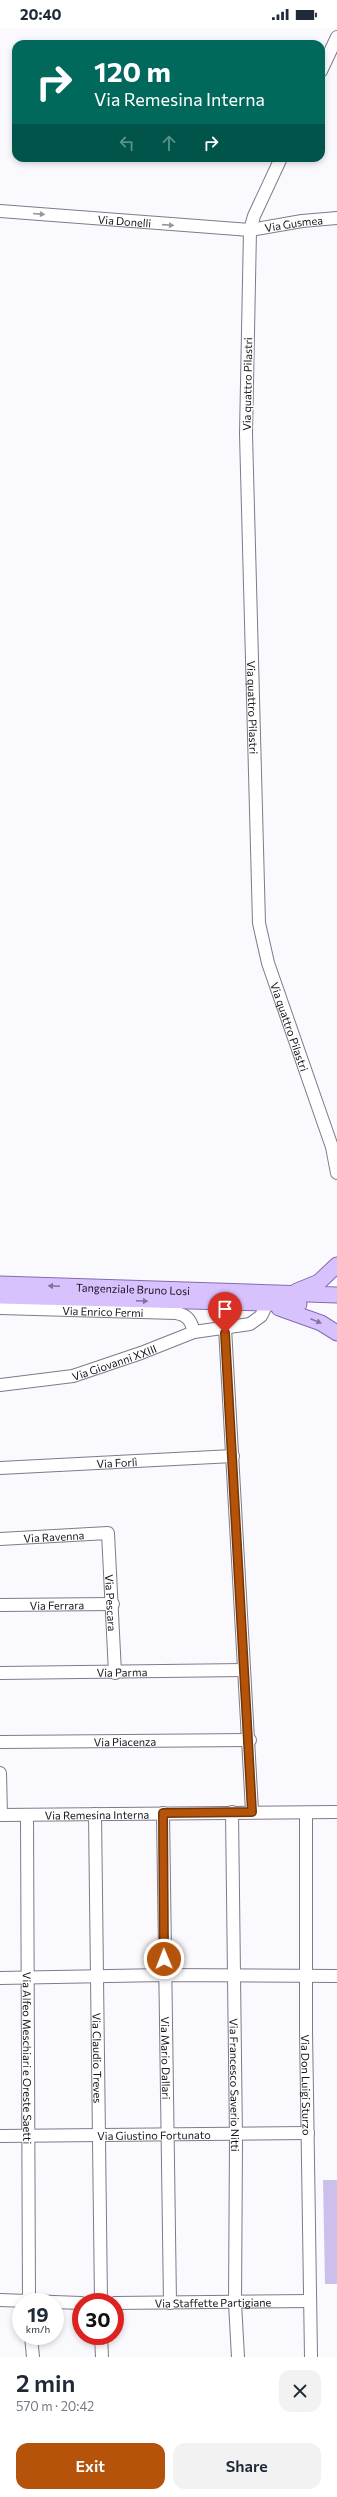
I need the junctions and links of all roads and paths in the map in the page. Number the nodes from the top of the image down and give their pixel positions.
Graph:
1 (337, 36) edge
2 (325, 62) edge
3 (279, 162) edge
4 (0, 211) edge
5 (337, 218) edge
6 (250, 230) junction
7 (337, 1173) edge
8 (337, 1265) edge
9 (0, 1284) edge
10 (289, 1294) junction
11 (337, 1295) edge
12 (0, 1296) edge
13 (267, 1304) junction
14 (337, 1304) edge
15 (0, 1308) edge
16 (225, 1328) junction
17 (194, 1332) junction
18 (337, 1333) edge
19 (0, 1385) edge
20 (233, 1456) junction
21 (0, 1468) edge
22 (108, 1533) joint
23 (0, 1539) edge
24 (113, 1604) junction
25 (0, 1605) edge
26 (244, 1670) junction
27 (0, 1673) edge
28 (115, 1673) junction
29 (250, 1740) junction
30 (0, 1742) edge
31 (0, 1773) edge
32 (232, 1812) junction
33 (252, 1812) junction
34 (337, 1812) edge
35 (163, 1813) junction
36 (306, 1813) junction
37 (95, 1814) junction
38 (1, 1815) edge
39 (27, 1815) junction
40 (164, 1975) junction
41 (234, 1975) junction
42 (307, 1976) junction
43 (337, 1976) edge
44 (0, 1978) edge
45 (28, 1978) junction
46 (96, 1978) junction
47 (308, 2133) junction
48 (236, 2135) junction
49 (0, 2136) edge
50 (30, 2136) junction
51 (99, 2136) junction
52 (167, 2136) junction
53 (29, 2293) edge
54 (100, 2293) edge
55 (0, 2300) edge
56 (12, 2301) edge
57 (310, 2301) junction
58 (235, 2302) junction
59 (124, 2303) edge
60 (170, 2303) junction
61 (31, 2345) edge
62 (101, 2345) edge
63 (32, 2357) edge
64 (102, 2357) edge
65 (238, 2357) edge
66 (311, 2357) edge

1 - 2 street
3 - 6 street, Via quattro Pilastri
4 -> 6 street, Via Donelli
5 - 6 street, Via Gusmea
6 - 7 street, Via quattro Pilastri
8 - 10 main road
10 -> 9 main road, Tangenziale Bruno Losi
10 - 11 main road, Tangenziale Bruno Losi
12 -> 13 main road, Tangenziale Bruno Losi
13 - 14 main road, Tangenziale Bruno Losi
13 - 16 street, Via Giovanni XXIII
13 -> 18 main road
15 - 17 street, Via Enrico Fermi
16 - 17 street, Via Giovanni XXIII
16 - 20 street
17 - 19 street, Via Giovanni XXIII
20 - 21 street, Via Forlì
20 - 26 street
22 - 23 street, Via Ravenna
22 - 24 street, Via Pescara
24 - 25 street, Via Ferrara
24 - 28 street, Via Pescara
26 - 28 street, Via Parma
26 - 29 street
27 - 28 street, Via Parma
29 - 30 street, Via Piacenza
29 - 33 street
31 - 38 street
32 - 33 street, Via Remesina Interna
32 - 35 street, Via Remesina Interna
32 - 41 street, Via Francesco Saverio Nitti
33 - 36 street, Via Remesina Interna
34 - 36 street, Via Remesina Interna
35 - 37 street, Via Remesina Interna
35 - 40 street, Via Mario Dallari
36 - 42 street, Via Don Luigi Sturzo
37 - 39 street, Via Remesina Interna
37 - 46 street, Via Claudio Treves
38 - 39 street, Via Remesina Interna
39 - 45 street, Via Alfeo Meschiari e Oreste Saetti
40 - 41 street
40 - 46 street
40 - 52 street, Via Mario Dallari
41 - 42 street
41 - 48 street, Via Francesco Saverio Nitti
42 - 43 street
42 - 47 street, Via Don Luigi Sturzo
44 - 45 street
45 - 46 street
45 - 50 street, Via Alfeo Meschiari e Oreste Saetti
46 - 51 street, Via Claudio Treves
47 - 48 street, Via Giustino Fortunato
47 - 57 street, Via Don Luigi Sturzo
48 - 52 street, Via Giustino Fortunato
48 - 58 street, Via Francesco Saverio Nitti
49 - 50 street, Via Giustino Fortunato
50 - 51 street, Via Giustino Fortunato
50 - 53 street, Via Alfeo Meschiari e Oreste Saetti
51 - 52 street, Via Giustino Fortunato
51 - 54 street, Via Claudio Treves
52 - 60 street, Via Mario Dallari
55 - 56 street
57 - 58 street, Via Staffette Partigiane
57 - 66 street, Via Don Luigi Sturzo
58 - 60 street, Via Staffette Partigiane
58 - 65 street, Via Francesco Saverio Nitti
59 - 60 street, Via Staffette Partigiane
61 - 63 street
62 - 64 street

